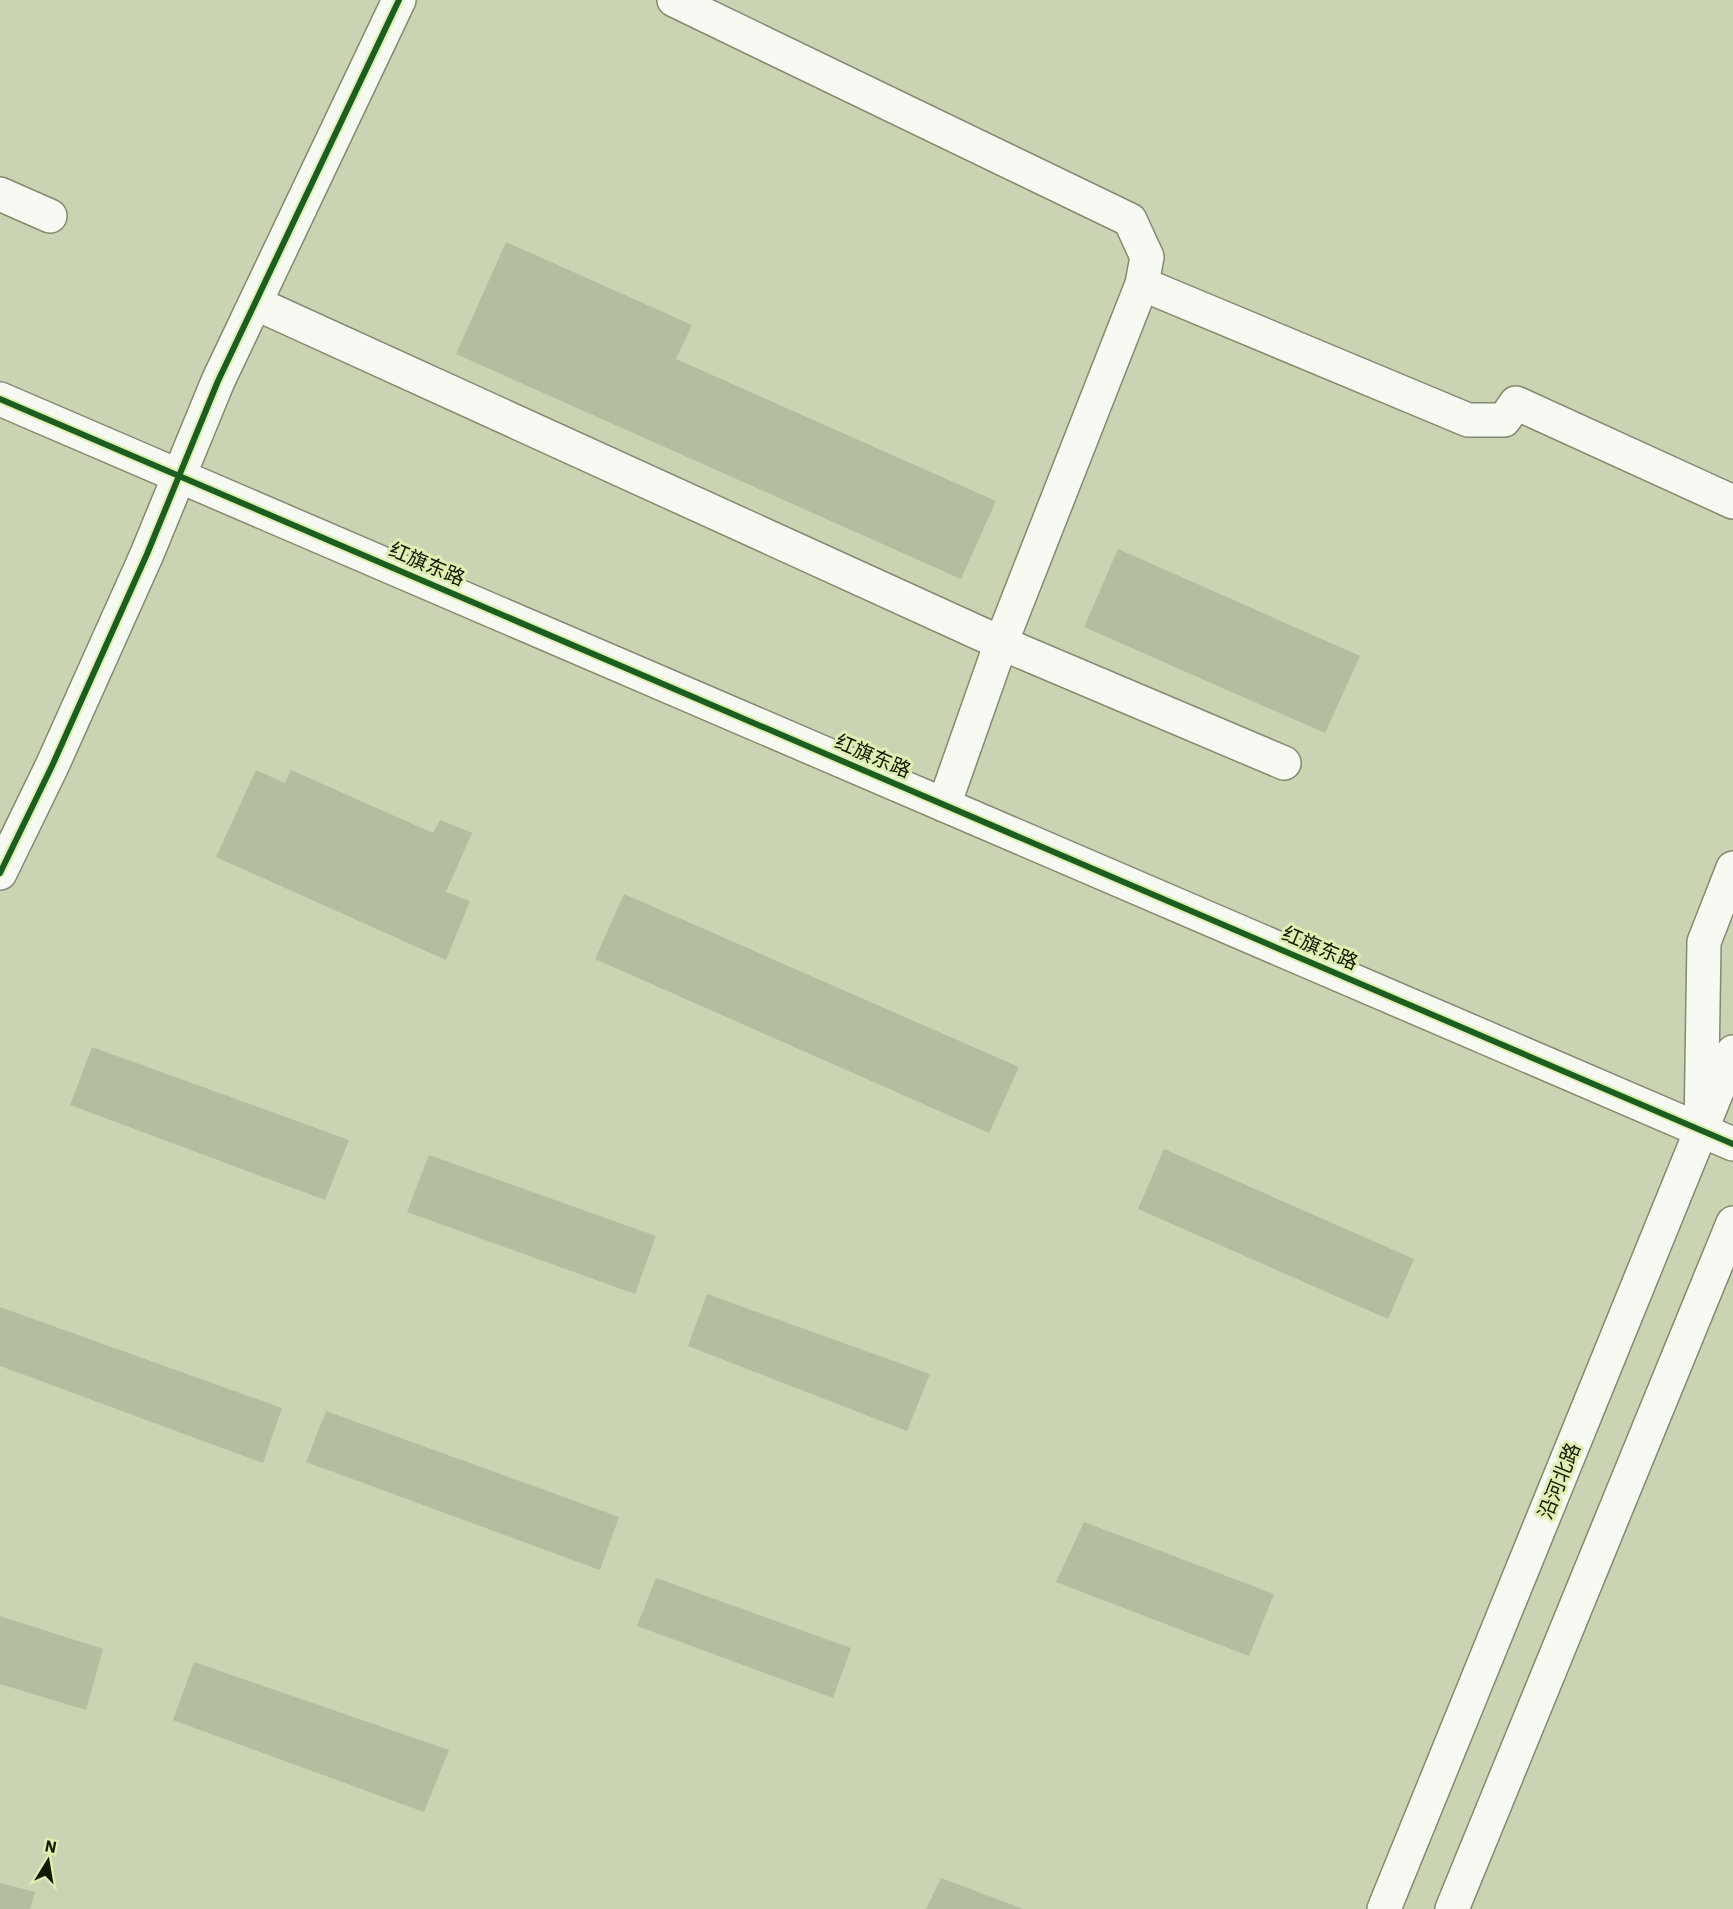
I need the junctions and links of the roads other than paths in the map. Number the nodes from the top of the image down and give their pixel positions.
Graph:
1 (399, 0) edge
2 (674, 0) edge
3 (0, 194) edge
4 (50, 216) dead end
5 (1142, 284) junction
6 (255, 303) junction
7 (0, 399) edge
8 (179, 475) junction
9 (1733, 502) edge
10 (1001, 643) junction
11 (1284, 763) dead end
12 (944, 805) junction
13 (1733, 868) edge
14 (0, 873) edge
15 (1733, 1052) edge
16 (1701, 1131) junction
17 (1733, 1144) edge
18 (1733, 1223) edge
19 (1384, 1909) edge
20 (1452, 1909) edge

1 - 6 street
2 - 5 street
3 - 4 street
5 - 9 street
5 - 10 street
6 - 8 street
6 - 10 street
7 - 8 street, 红旗东路
8 - 12 street, 红旗东路
8 - 14 street
10 - 11 street
10 - 12 street
12 - 16 street, 红旗东路
13 - 16 street
15 - 16 street, 沿河北路
16 - 17 street, 红旗东路
16 - 19 street, 沿河北路
18 - 20 street

